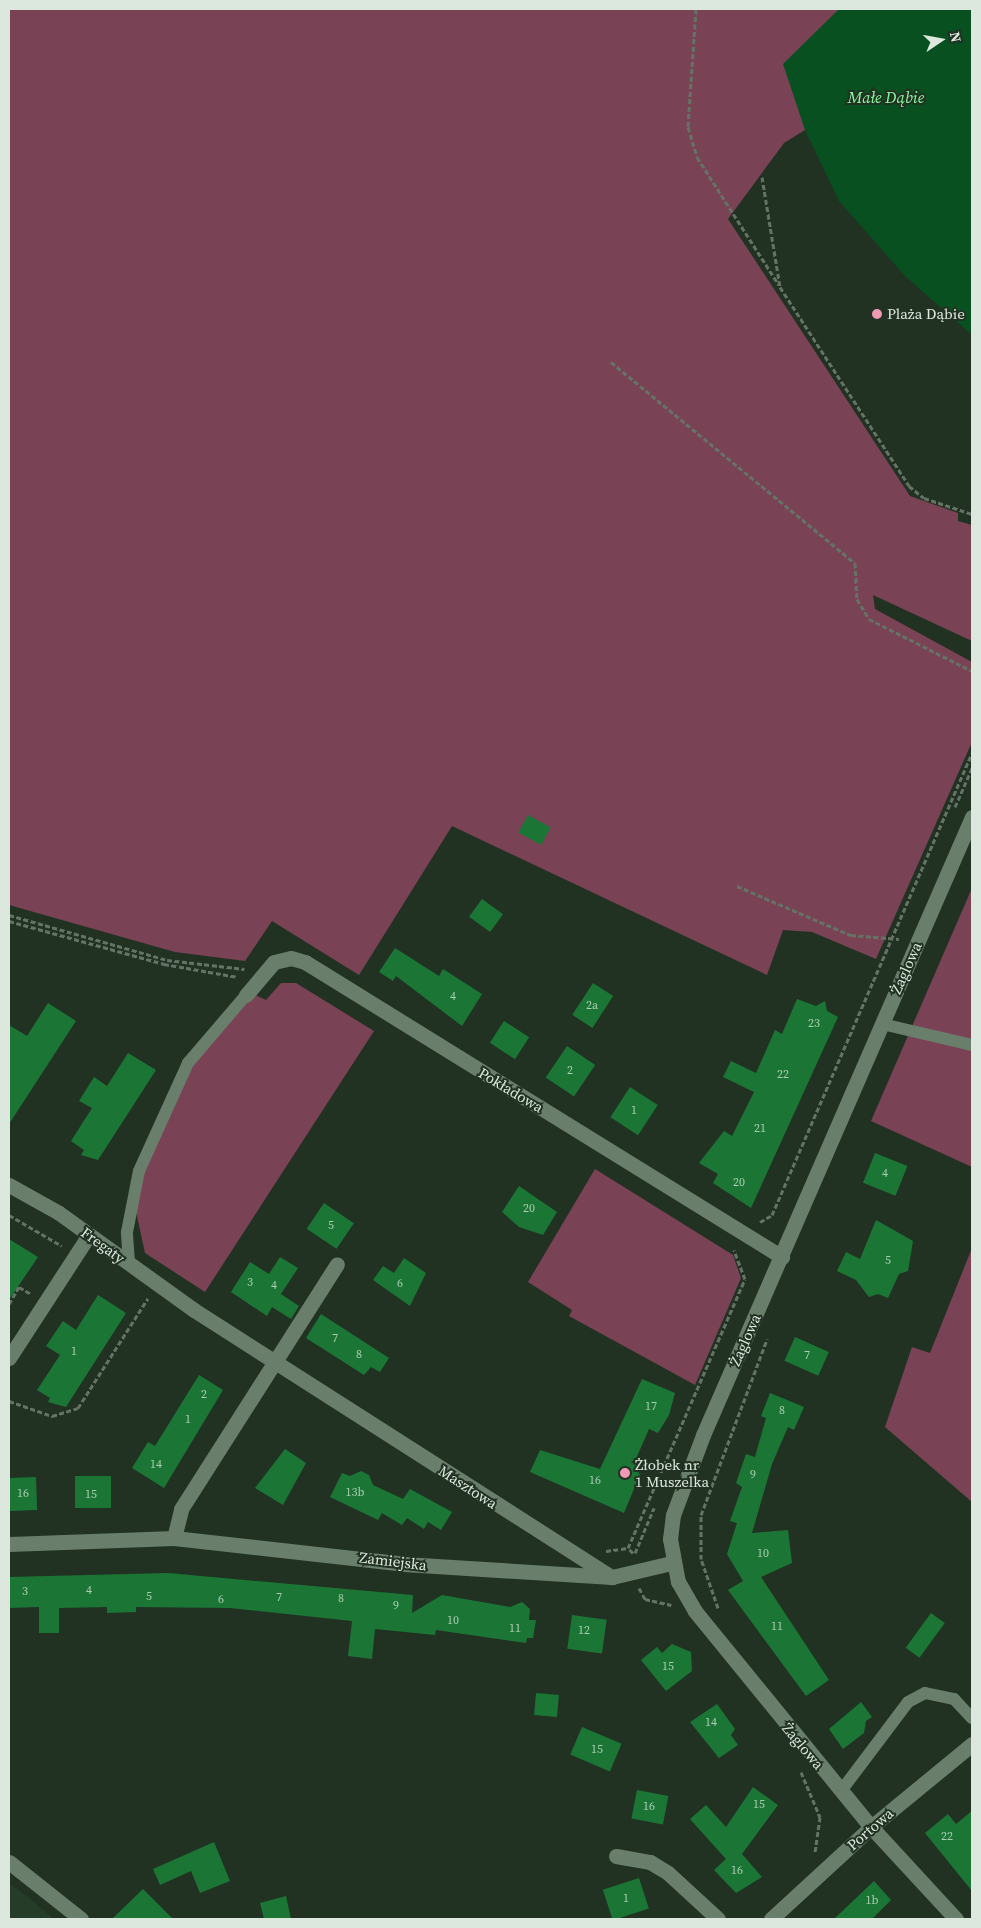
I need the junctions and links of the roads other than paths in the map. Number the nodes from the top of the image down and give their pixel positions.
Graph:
1 (972, 817) edge
2 (252, 986) joint
3 (882, 1024) junction
4 (972, 1045) edge
5 (9, 1185) edge
6 (89, 1235) junction
7 (782, 1257) junction
8 (129, 1263) junction
9 (337, 1264) dead end
10 (194, 1310) joint
11 (9, 1358) edge
12 (274, 1361) junction
13 (174, 1538) junction
14 (9, 1544) edge
15 (671, 1563) junction
16 (612, 1577) junction
17 (972, 1718) edge
18 (972, 1744) edge
19 (841, 1791) junction
20 (871, 1827) junction
21 (616, 1856) dead end
22 (9, 1862) edge
23 (776, 1918) edge
24 (81, 1919) edge
25 (718, 1919) edge
26 (956, 1919) edge

1 - 3 street, Żaglowa
2 - 7 street, Pokładowa
2 - 8 lane
3 - 4 lane
3 - 7 street, Żaglowa
5 - 6 street, Fregaty
6 - 8 street, Fregaty
6 - 11 street
7 - 15 street, Żaglowa
8 - 10 street, Fregaty
9 - 12 street
10 - 12 street, Masztowa
12 - 13 street
12 - 16 street, Masztowa
13 - 14 street, Zamiejska
13 - 16 street, Zamiejska
15 - 16 street
15 - 19 street, Żaglowa
17 - 19 lane
18 - 20 street, Portowa
19 - 20 street, Żaglowa
20 - 23 street, Portowa
20 - 26 street, Żaglowa
21 - 25 street
22 - 24 street

